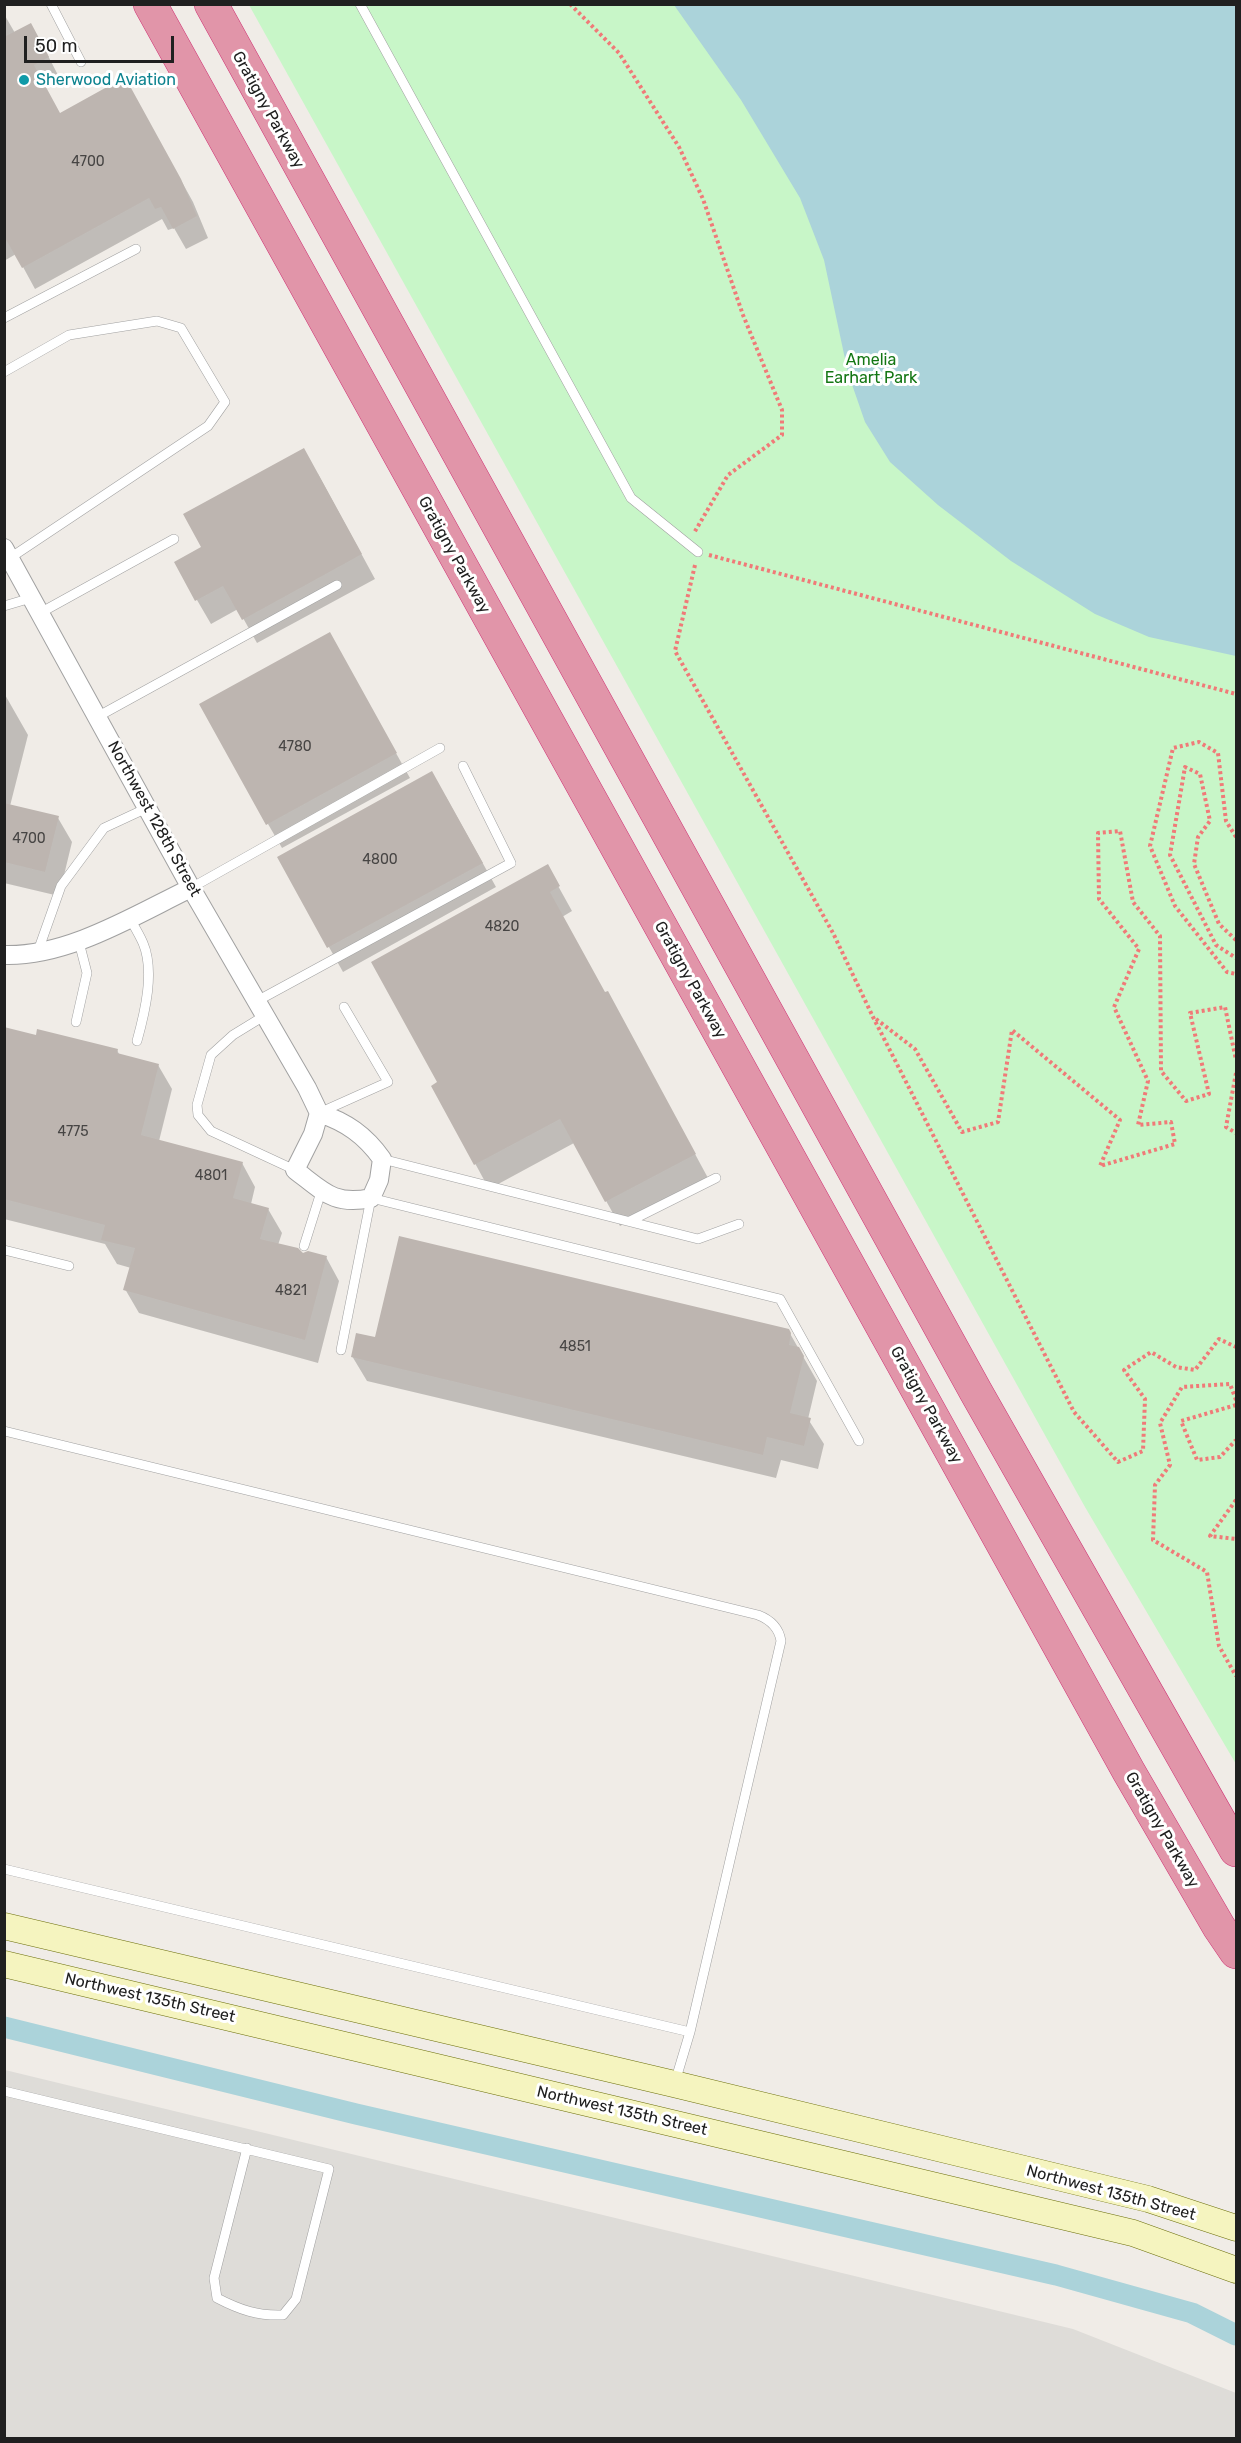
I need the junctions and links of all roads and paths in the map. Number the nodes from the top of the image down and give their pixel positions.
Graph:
1 (51, 4) edge
2 (150, 4) edge
3 (211, 4) edge
4 (360, 4) edge
5 (570, 4) edge
6 (81, 62) dead end
7 (136, 249) dead end
8 (4, 318) edge
9 (4, 372) edge
10 (174, 539) dead end
11 (688, 544) junction
12 (698, 552) junction
13 (8, 553) edge
14 (337, 585) dead end
15 (36, 605) junction
16 (4, 606) edge
17 (1236, 694) edge
18 (97, 717) junction
19 (440, 748) dead end
20 (463, 766) dead end
21 (147, 808) junction
22 (1236, 837) edge
23 (191, 888) junction
24 (129, 918) junction
25 (1236, 940) edge
26 (79, 942) junction
27 (38, 951) junction
28 (5, 956) edge
29 (1236, 958) edge
30 (1236, 974) edge
31 (344, 1007) dead end
32 (260, 1009) junction
33 (873, 1017) junction
34 (76, 1022) dead end
35 (137, 1041) dead end
36 (1236, 1060) edge
37 (1236, 1073) edge
38 (318, 1113) junction
39 (1236, 1132) edge
40 (382, 1159) junction
41 (295, 1170) junction
42 (716, 1178) dead end
43 (321, 1192) junction
44 (372, 1198) junction
45 (630, 1221) junction
46 (739, 1224) dead end
47 (304, 1246) dead end
48 (4, 1250) edge
49 (69, 1266) dead end
50 (1236, 1347) edge
51 (341, 1350) dead end
52 (1236, 1400) edge
53 (1236, 1405) edge
54 (4, 1431) edge
55 (1236, 1440) edge
56 (858, 1441) dead end
57 (1236, 1500) edge
58 (1236, 1539) edge
59 (1236, 1676) edge
60 (1236, 1850) edge
61 (4, 1869) edge
62 (4, 1926) edge
63 (1236, 1952) edge
64 (4, 1964) edge
65 (690, 2032) junction
66 (674, 2084) junction
67 (4, 2091) edge
68 (664, 2121) junction
69 (247, 2148) junction
70 (1236, 2228) edge
71 (1236, 2271) edge

1 - 6 lane
2 - 63 highway, Gratigny Parkway
3 - 60 highway, Gratigny Parkway
4 - 11 lane
5 - 11 path
7 - 8 lane
9 - 13 lane
10 - 15 lane
11 - 12 lane
12 - 17 path
12 - 33 path
13 - 15 street, Northwest 128th Street
14 - 18 lane
15 - 16 lane
15 - 18 street, Northwest 128th Street
18 - 21 street, Northwest 128th Street
19 - 23 lane
20 - 32 lane
21 - 23 street, Northwest 128th Street
21 - 27 lane
22 - 30 path
23 - 24 street
23 - 32 street, Northwest 128th Street
24 - 26 street
24 - 35 lane
25 - 29 path
26 - 27 street
26 - 34 lane
27 - 28 street
31 - 38 lane
32 - 38 street, Northwest 128th Street
32 - 41 lane
33 - 36 path
33 - 50 path
37 - 39 path
38 - 40 street
38 - 41 street
40 - 44 street
40 - 45 lane
41 - 43 street
42 - 45 lane
43 - 44 street
43 - 47 lane
44 - 51 lane
44 - 56 lane
45 - 46 lane
48 - 49 lane
52 - 59 path
53 - 55 path
54 - 65 lane
57 - 58 path
61 - 65 lane
62 - 66 main road, Northwest 135th Street
64 - 68 main road, Northwest 135th Street
65 - 66 lane
66 - 68 main road
66 - 70 main road, Northwest 135th Street
67 - 69 lane
68 - 71 main road, Northwest 135th Street
69 - 69 lane

